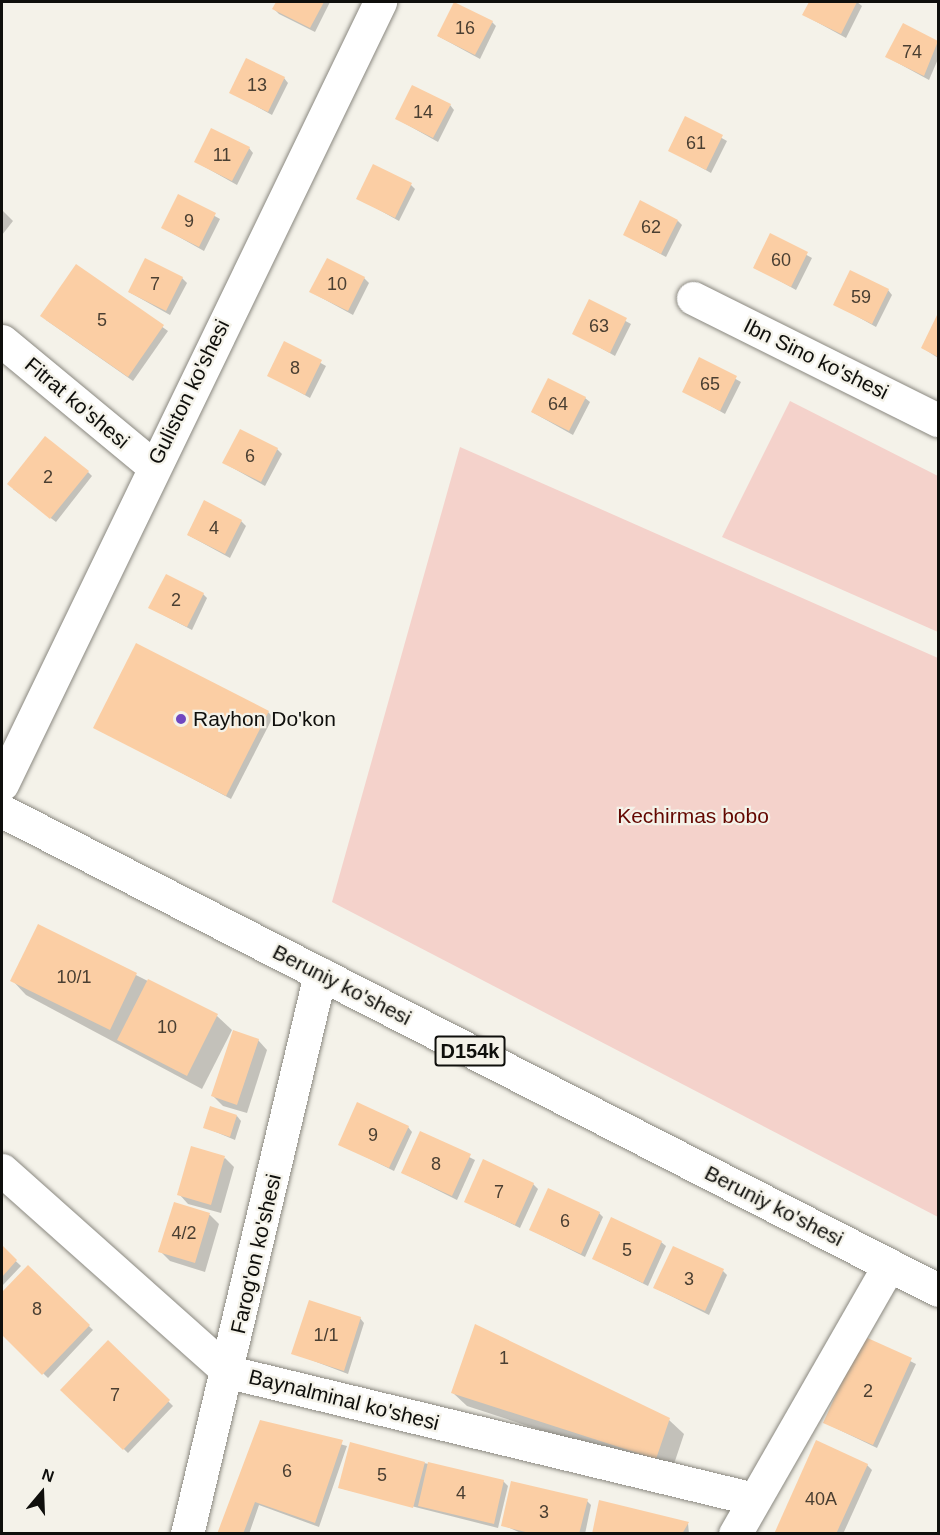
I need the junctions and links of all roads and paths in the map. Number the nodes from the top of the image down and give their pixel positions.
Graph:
1 (380, 2) edge
2 (693, 298) dead end
3 (2, 341) edge
4 (939, 420) edge
5 (153, 466) junction
6 (2, 784) edge
7 (2, 812) edge
8 (320, 974) junction
9 (2, 1170) edge
10 (889, 1265) junction
11 (939, 1290) edge
12 (229, 1372) junction
13 (754, 1499) junction
14 (187, 1533) edge
15 (735, 1533) edge

1 - 5 street, Guliston ko'shesi
2 - 4 street, Ibn Sino ko'shesi
3 - 5 street, Fitrat ko'shesi
5 - 6 street, Guliston ko'shesi
7 - 8 street, Beruniy ko'shesi / D154k
8 - 10 street, Beruniy ko'shesi / D154k
8 - 12 street, Farog'on ko'shesi
9 - 12 street, Baynalminal ko'shesi
10 - 11 street, Beruniy ko'shesi / D154k
10 - 13 street
12 - 13 street, Baynalminal ko'shesi
12 - 14 street, Farog'on ko'shesi
13 - 15 street

